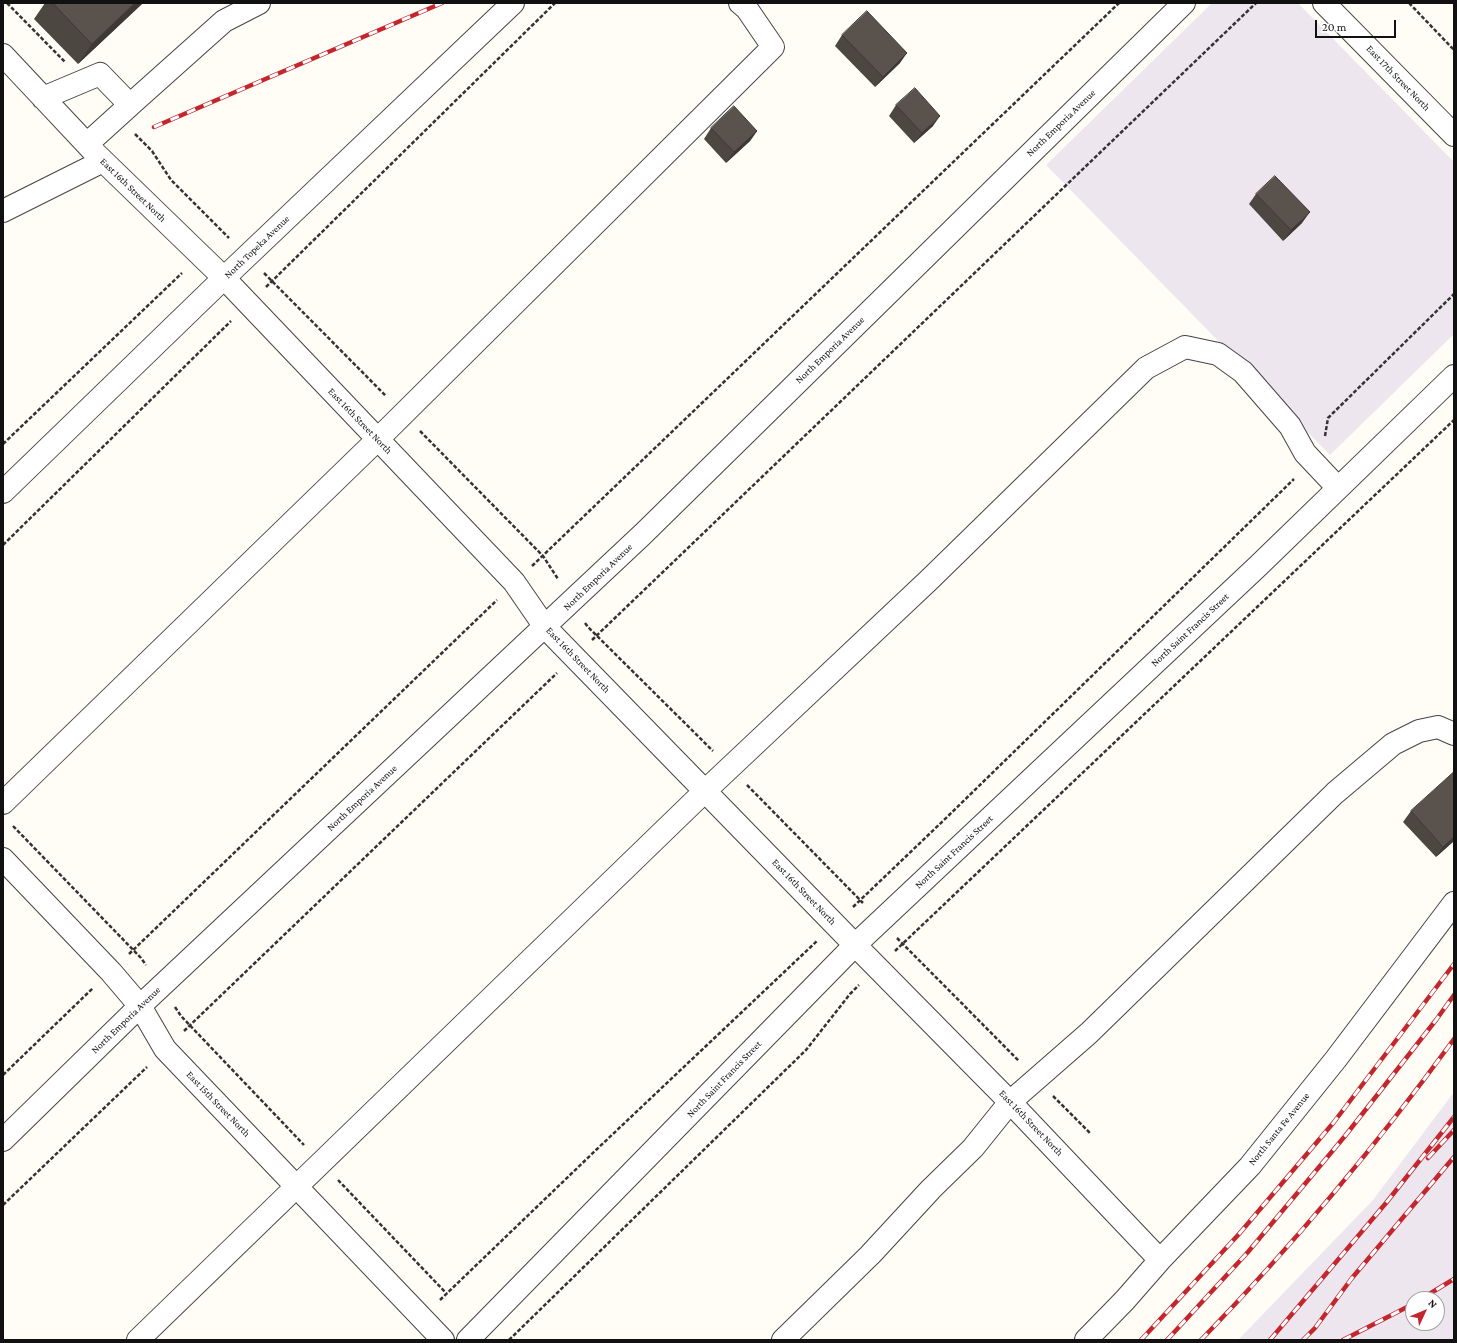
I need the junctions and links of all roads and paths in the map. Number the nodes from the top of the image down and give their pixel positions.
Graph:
1 (7, 3) edge
2 (225, 3) edge
3 (259, 3) edge
4 (513, 3) edge
5 (555, 3) edge
6 (740, 3) edge
7 (1119, 3) edge
8 (1184, 3) edge
9 (1256, 3) edge
10 (1324, 3) edge
11 (1409, 3) edge
12 (1454, 50) edge
13 (3, 55) edge
14 (171, 68) junction
15 (84, 81) junction
16 (43, 98) junction
17 (124, 110) junction
18 (1454, 135) edge
19 (86, 144) junction
20 (103, 161) junction
21 (3, 211) edge
22 (224, 233) junction
23 (200, 256) junction
24 (247, 256) junction
25 (224, 278) junction
26 (272, 281) junction
27 (1454, 294) edge
28 (248, 304) junction
29 (1454, 376) edge
30 (404, 414) junction
31 (1454, 420) edge
32 (378, 439) junction
33 (3, 444) edge
34 (1312, 461) junction
35 (1338, 488) junction
36 (3, 492) edge
37 (3, 544) edge
38 (543, 556) junction
39 (514, 582) junction
40 (572, 602) junction
41 (545, 627) junction
42 (597, 636) junction
43 (574, 657) junction
44 (1454, 734) edge
45 (730, 768) junction
46 (704, 791) junction
47 (6, 812) edge
48 (3, 859) edge
49 (860, 900) junction
50 (1454, 903) edge
51 (881, 921) junction
52 (835, 924) junction
53 (903, 943) junction
54 (855, 945) junction
55 (133, 950) junction
56 (877, 968) junction
57 (111, 972) junction
58 (160, 986) junction
59 (140, 1006) junction
60 (181, 1016) dead end
61 (165, 1049) junction
62 (3, 1075) edge
63 (1037, 1078) junction
64 (1010, 1102) junction
65 (1091, 1134) dead end
66 (3, 1140) edge
67 (297, 1186) junction
68 (3, 1205) edge
69 (1160, 1260) junction
70 (422, 1318) junction
71 (138, 1340) edge
72 (443, 1340) edge
73 (468, 1340) edge
74 (509, 1340) edge
75 (783, 1340) edge
76 (1086, 1340) edge

1 - 15 path
2 - 14 street
3 - 14 street
4 - 24 street, North Topeka Avenue
5 - 26 path
6 - 30 street
7 - 38 path
8 - 40 street, North Emporia Avenue
9 - 42 path
10 - 18 street, East 17th Street North
11 - 12 path
13 - 16 street, East 16th Street North
14 - 17 street
15 - 16 street
15 - 17 street
16 - 19 street, East 16th Street North
17 - 19 street
17 - 22 path
19 - 20 street, East 16th Street North
20 - 21 street
20 - 23 street, East 16th Street North
22 - 23 path
22 - 24 path
23 - 25 street, East 16th Street North
23 - 33 path
24 - 25 street, North Topeka Avenue
24 - 26 path
25 - 28 street, East 16th Street North
25 - 36 street, North Topeka Avenue
26 - 28 path
26 - 30 path
27 - 34 path
28 - 32 street, East 16th Street North
28 - 37 path
29 - 35 street, North Saint Francis Street
30 - 32 street
30 - 38 path
31 - 53 path
32 - 39 street, East 16th Street North
32 - 47 street
34 - 35 street
34 - 45 street
34 - 49 path
35 - 51 street, North Saint Francis Street
38 - 39 path
38 - 40 path
39 - 41 street, East 16th Street North
39 - 55 path
40 - 41 street, North Emporia Avenue
40 - 42 path
41 - 43 street, East 16th Street North
41 - 58 street, North Emporia Avenue
42 - 43 path
42 - 45 path
43 - 46 street, East 16th Street North
43 - 61 path
44 - 63 street
45 - 46 street
45 - 49 path
46 - 52 street, East 16th Street North
46 - 67 street
47 - 55 path
48 - 57 street, East 15th Street North
49 - 51 path
49 - 52 path
50 - 69 street, North Santa Fe Avenue
51 - 53 path
51 - 54 street, North Saint Francis Street
52 - 54 street, East 16th Street North
52 - 70 path
53 - 56 path
53 - 63 path
54 - 56 street, East 16th Street North
54 - 73 street, North Saint Francis Street
55 - 57 path
55 - 58 path
56 - 64 street, East 16th Street North
56 - 74 path
57 - 59 street, East 15th Street North
57 - 62 path
58 - 59 street, North Emporia Avenue
58 - 60 path
59 - 61 street, East 15th Street North
59 - 66 street, North Emporia Avenue
61 - 67 street, East 15th Street North
61 - 68 path
63 - 64 street
63 - 65 path
64 - 69 street, East 16th Street North
64 - 75 street
67 - 70 street, East 15th Street North
67 - 71 street
69 - 76 street, North Santa Fe Avenue
70 - 72 street, East 15th Street North

